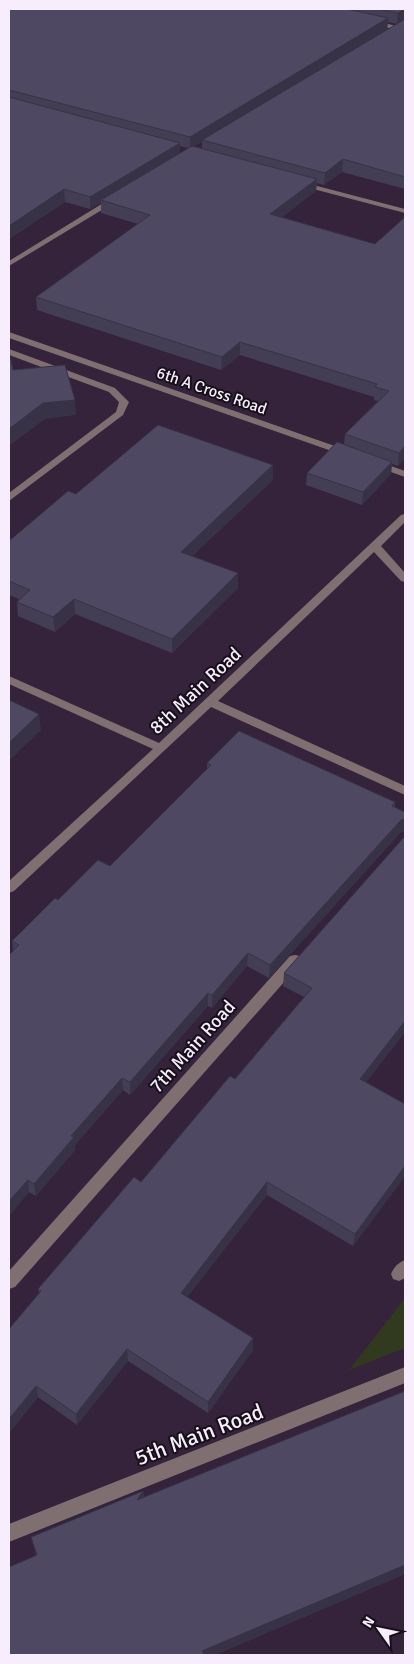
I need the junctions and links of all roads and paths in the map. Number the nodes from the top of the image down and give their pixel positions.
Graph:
1 (360, 20) edge
2 (405, 24) edge
3 (401, 29) edge
4 (384, 36) edge
5 (294, 181) edge
6 (125, 194) edge
7 (405, 211) edge
8 (9, 264) edge
9 (9, 335) edge
10 (9, 352) edge
11 (405, 474) edge
12 (9, 498) edge
13 (405, 517) edge
14 (375, 546) junction
15 (405, 579) edge
16 (9, 680) edge
17 (210, 702) junction
18 (161, 748) junction
19 (405, 791) edge
20 (9, 888) edge
21 (306, 948) edge
22 (9, 1282) edge
23 (405, 1376) edge
24 (9, 1532) edge

1 - 3 street
2 - 3 street
3 - 4 street
5 - 7 street
6 - 8 street
9 - 11 street, 6th A Cross Road
10 - 12 street
13 - 14 street, 8th Main Road
14 - 15 street
14 - 17 street, 8th Main Road
16 - 18 street
17 - 18 street, 8th Main Road
17 - 19 street
18 - 20 street, 8th Main Road
21 - 22 street, 7th Main Road
23 - 24 street, 5th Main Road

